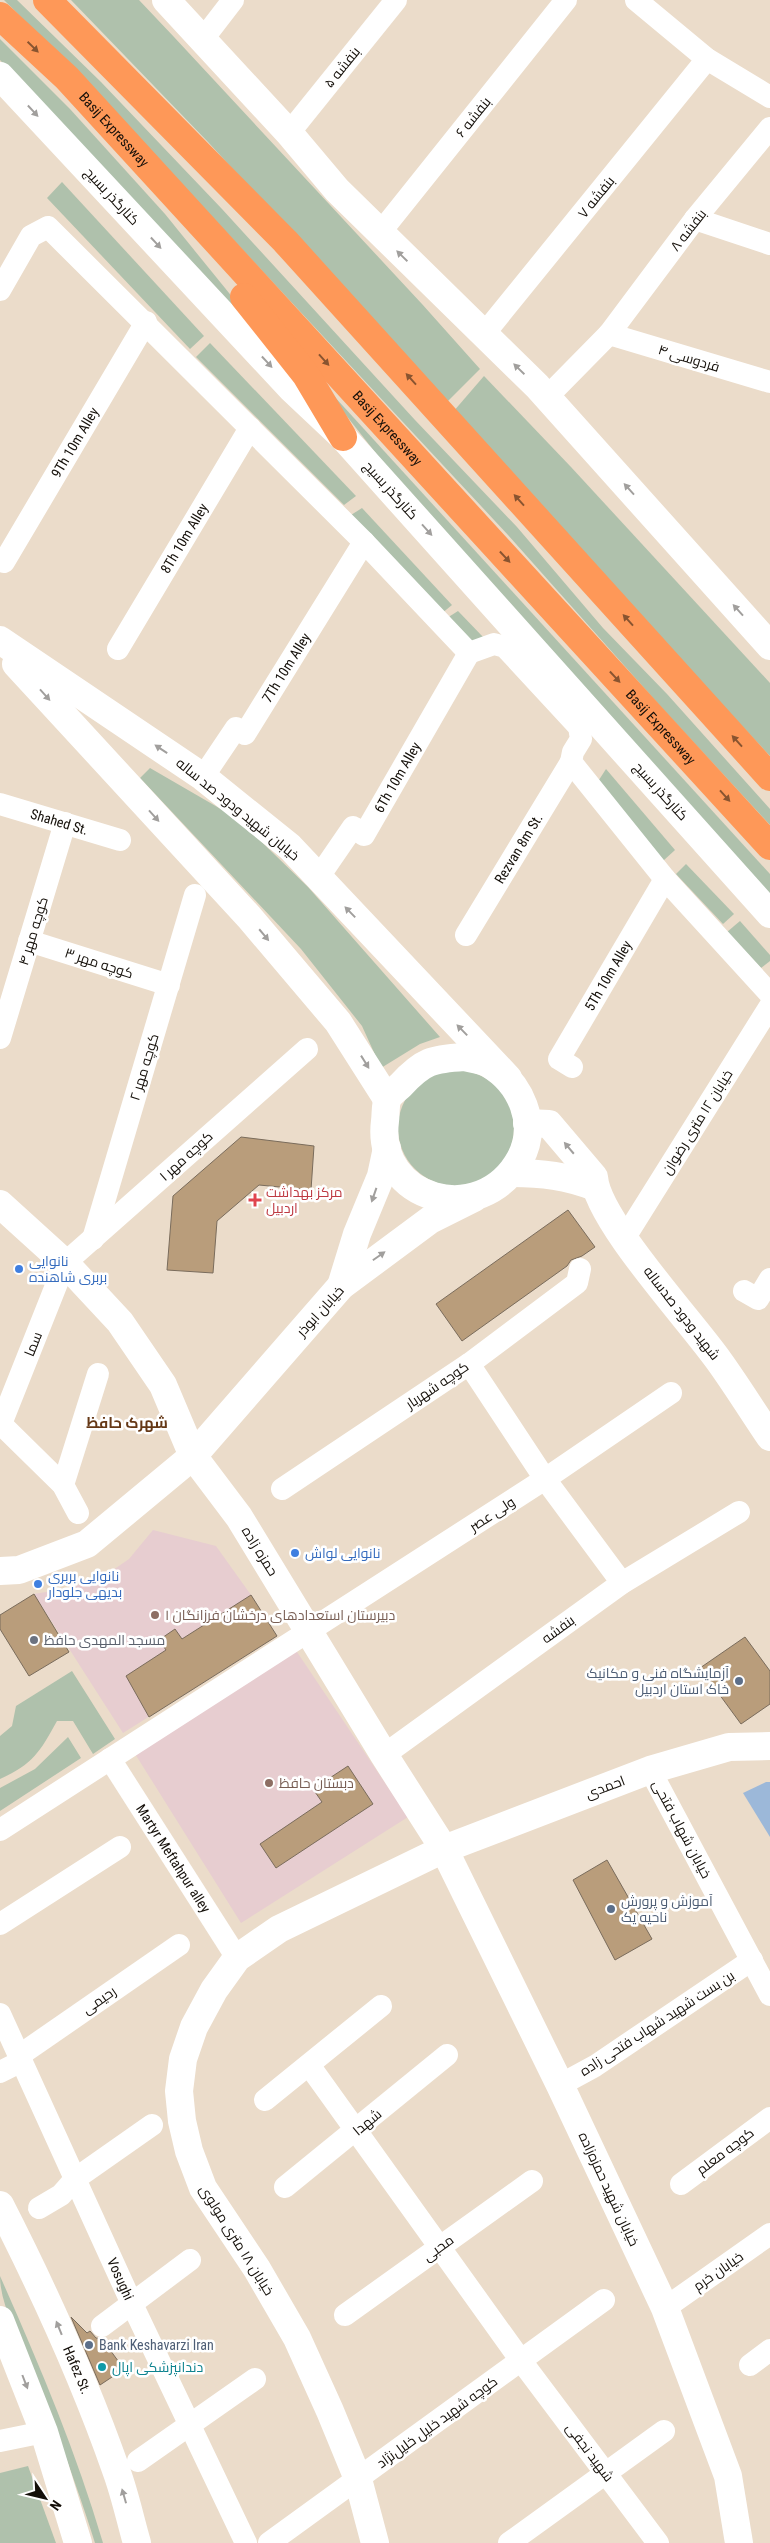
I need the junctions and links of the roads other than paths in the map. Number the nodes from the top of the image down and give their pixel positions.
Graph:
1 (47, 0) edge
2 (166, 0) edge
3 (233, 0) edge
4 (396, 0) edge
5 (566, 0) edge
6 (636, 0) edge
7 (0, 16) edge
8 (203, 39) junction
9 (707, 58) junction
10 (0, 76) edge
11 (67, 78) junction
12 (770, 97) edge
13 (770, 128) edge
14 (289, 134) junction
15 (695, 219) junction
16 (379, 234) junction
17 (770, 244) edge
18 (0, 290) edge
19 (146, 322) junction
20 (484, 334) junction
21 (609, 334) junction
22 (770, 382) edge
23 (547, 398) junction
24 (250, 428) junction
25 (343, 437) junction
26 (364, 542) junction
27 (4, 562) dead end
28 (0, 640) edge
29 (0, 646) edge
30 (770, 646) edge
31 (118, 649) dead end
32 (469, 654) junction
33 (571, 762) junction
34 (203, 777) junction
35 (770, 777) edge
36 (0, 804) edge
37 (65, 823) junction
38 (120, 840) dead end
39 (770, 846) edge
40 (318, 878) junction
41 (665, 879) junction
42 (195, 895) dead end
43 (770, 914) edge
44 (466, 935) dead end
45 (29, 941) junction
46 (169, 985) junction
47 (770, 994) edge
48 (770, 1006) edge
49 (0, 1038) edge
50 (307, 1049) dead end
51 (572, 1067) dead end
52 (508, 1078) junction
53 (387, 1099) junction
54 (527, 1123) junction
55 (387, 1148) junction
56 (512, 1173) junction
57 (595, 1188) junction
58 (474, 1198) junction
59 (0, 1204) edge
60 (93, 1239) junction
61 (624, 1239) junction
62 (65, 1263) junction
63 (580, 1269) dead end
64 (770, 1278) edge
65 (341, 1286) junction
66 (744, 1291) dead end
67 (469, 1364) junction
68 (98, 1374) dead end
69 (671, 1393) dead end
70 (1, 1424) edge
71 (770, 1437) edge
72 (193, 1456) junction
73 (545, 1479) junction
74 (64, 1485) junction
75 (282, 1489) dead end
76 (739, 1512) dead end
77 (78, 1513) dead end
78 (0, 1571) edge
79 (622, 1583) junction
80 (310, 1631) junction
81 (770, 1746) edge
82 (384, 1755) junction
83 (110, 1759) junction
84 (650, 1770) junction
85 (0, 1830) edge
86 (120, 1847) dead end
87 (444, 1849) junction
88 (0, 1924) edge
89 (179, 1945) dead end
90 (236, 1958) junction
91 (752, 1960) junction
92 (770, 1995) edge
93 (381, 2006) dead end
94 (0, 2014) edge
95 (447, 2055) dead end
96 (21, 2058) junction
97 (309, 2065) junction
98 (0, 2072) edge
99 (560, 2084) junction
100 (265, 2100) dead end
101 (770, 2118) edge
102 (152, 2125) dead end
103 (356, 2131) junction
104 (75, 2179) junction
105 (532, 2181) dead end
106 (681, 2184) dead end
107 (285, 2187) dead end
108 (0, 2205) edge
109 (39, 2208) dead end
110 (770, 2234) edge
111 (439, 2246) junction
112 (190, 2260) dead end
113 (604, 2300) dead end
114 (132, 2304) junction
115 (665, 2308) junction
116 (345, 2315) dead end
117 (0, 2320) edge
118 (102, 2326) dead end
119 (770, 2350) edge
120 (522, 2362) junction
121 (750, 2365) dead end
122 (255, 2378) dead end
123 (190, 2424) junction
124 (664, 2430) dead end
125 (44, 2432) junction
126 (0, 2441) edge
127 (138, 2462) dead end
128 (605, 2473) junction
129 (358, 2479) junction
130 (78, 2543) edge
131 (137, 2543) edge
132 (246, 2543) edge
133 (269, 2543) edge
134 (375, 2543) edge
135 (509, 2543) edge
136 (658, 2543) edge
137 (739, 2543) edge

35 -> 1 highway
2 - 8 street
3 - 8 street
4 - 14 street, بنفشه ۵
5 - 16 street, بنفشه ۶
6 - 9 street
7 -> 11 highway, Basij Expressway
8 - 14 street
9 - 12 street
9 - 20 street, بنفشه ۷
10 -> 25 street, کنارگذر بسیج
11 - 25 highway
11 -> 39 highway, Basij Expressway
13 - 15 street, بنفشه ۸
14 - 16 street
15 - 17 street
15 - 21 street, بنفشه ۸
20 -> 16 street
18 - 19 street
19 - 24 street
19 - 27 street, 9Th 10m Alley
23 -> 20 street
21 - 22 street, فردوسی ۴
21 - 23 street, بنفشه ۸
30 -> 23 street
24 - 26 street
24 - 31 street, 8Th 10m Alley
25 -> 43 street, کنارگذر بسیج
26 - 32 street
26 - 34 street, 7Th 10m Alley
34 -> 28 street, خیابان شهید ودود صد ساله
29 -> 53 street
32 - 33 street, Rezvan 8m St.
32 - 40 street, 6Th 10m Alley
33 - 41 street
33 - 44 street, Rezvan 8m St.
34 - 40 street, خیابان شهید ودود صد ساله
36 - 37 street, Shahed St.
37 - 38 street, Shahed St.
37 - 45 street, کوچه مهر ۴
52 -> 40 street, خیابان شهید ودود صد ساله
41 - 47 street
41 - 51 street, 5Th 10m Alley
42 - 46 street, کوچه مهر ۲
45 - 46 street, کوچه مهر ۳
45 - 49 street, کوچه مهر ۴
46 - 60 street, کوچه مهر ۲
48 - 61 street, خیابان ۱۲ متری رضوان
50 - 60 street, کوچه مهر ۱
52 - 53 street
52 - 54 street
53 - 55 street
54 - 56 street
57 -> 54 street, شهید ودود صدساله
55 - 58 street
55 -> 65 street
56 - 57 street
56 - 58 street
57 - 61 street, شهید ودود صدساله
65 -> 58 street, خیابان ابوذر
59 - 62 street, حمزه زاده
60 - 62 street, کوچه مهر ۱
61 - 71 street, شهید ودود صدساله
62 - 70 street, سما
62 - 72 street, حمزه زاده
63 - 67 street, کوچه شهریار
64 - 66 street
65 - 72 street, خیابان ابوذر
67 - 73 street
67 - 75 street, کوچه شهریار
68 - 74 street
69 - 73 street, ولی عصر
70 - 74 street
72 - 78 street, خیابان ابوذر
72 - 80 street, حمزه زاده
73 - 79 street
73 - 80 street, ولی عصر
74 - 77 street
76 - 79 street, بنفشه
79 - 82 street, بنفشه
80 - 82 street, حمزه زاده
80 - 83 street, ولی عصر
81 - 84 street, احمدی
82 - 87 street, حمزه زاده
83 - 85 street, ولی عصر
83 - 90 street, Martyr Meftahpur alley
84 - 87 street, احمدی
84 - 91 street, خیابان شهاب فتحی
86 - 88 street
87 - 90 street, خیابان ۱۸ متری مولوی
87 - 99 street, خیابان شهید حمزه‌زاده
89 - 96 street, رحیمی
90 - 129 street, خیابان ۱۸ متری مولوی
91 - 92 street, خیابان شهاب فتحی
91 - 99 street, بن بست شهید شهاب فتحی زاده
93 - 97 street
94 - 96 street, Vosughi
95 - 103 street, شهدا
96 - 98 street, رحیمی
96 - 104 street, Vosughi
97 - 100 street
97 - 103 street, شهید نجفی
99 - 115 street, خیابان شهید حمزه‌زاده
101 - 106 street, کوچه معلم
102 - 104 street
103 - 107 street, شهدا
103 - 111 street, شهید نجفی
104 - 109 street
104 - 114 street, Vosughi
105 - 111 street, محبی
131 -> 108 street, Hafez St.
110 - 115 street, خیابان خرم
111 - 116 street, محبی
111 - 120 street, شهید نجفی
112 - 114 street
113 - 120 street, کوچه شهید خلیل خلیل‌نژاد
114 - 118 street
114 - 123 street, Vosughi
115 - 137 street, خیابان شهید حمزه‌زاده
117 -> 125 street
119 - 121 street
120 - 128 street, شهید نجفی
120 - 129 street, کوچه شهید خلیل خلیل‌نژاد
122 - 123 street
123 - 127 street
123 - 132 street, Vosughi
124 - 128 street
125 - 126 street
125 - 130 street
128 - 135 street
128 - 136 street, شهید نجفی
129 - 133 street, کوچه شهید خلیل خلیل‌نژاد
129 - 134 street, خیابان ۱۸ متری مولوی

